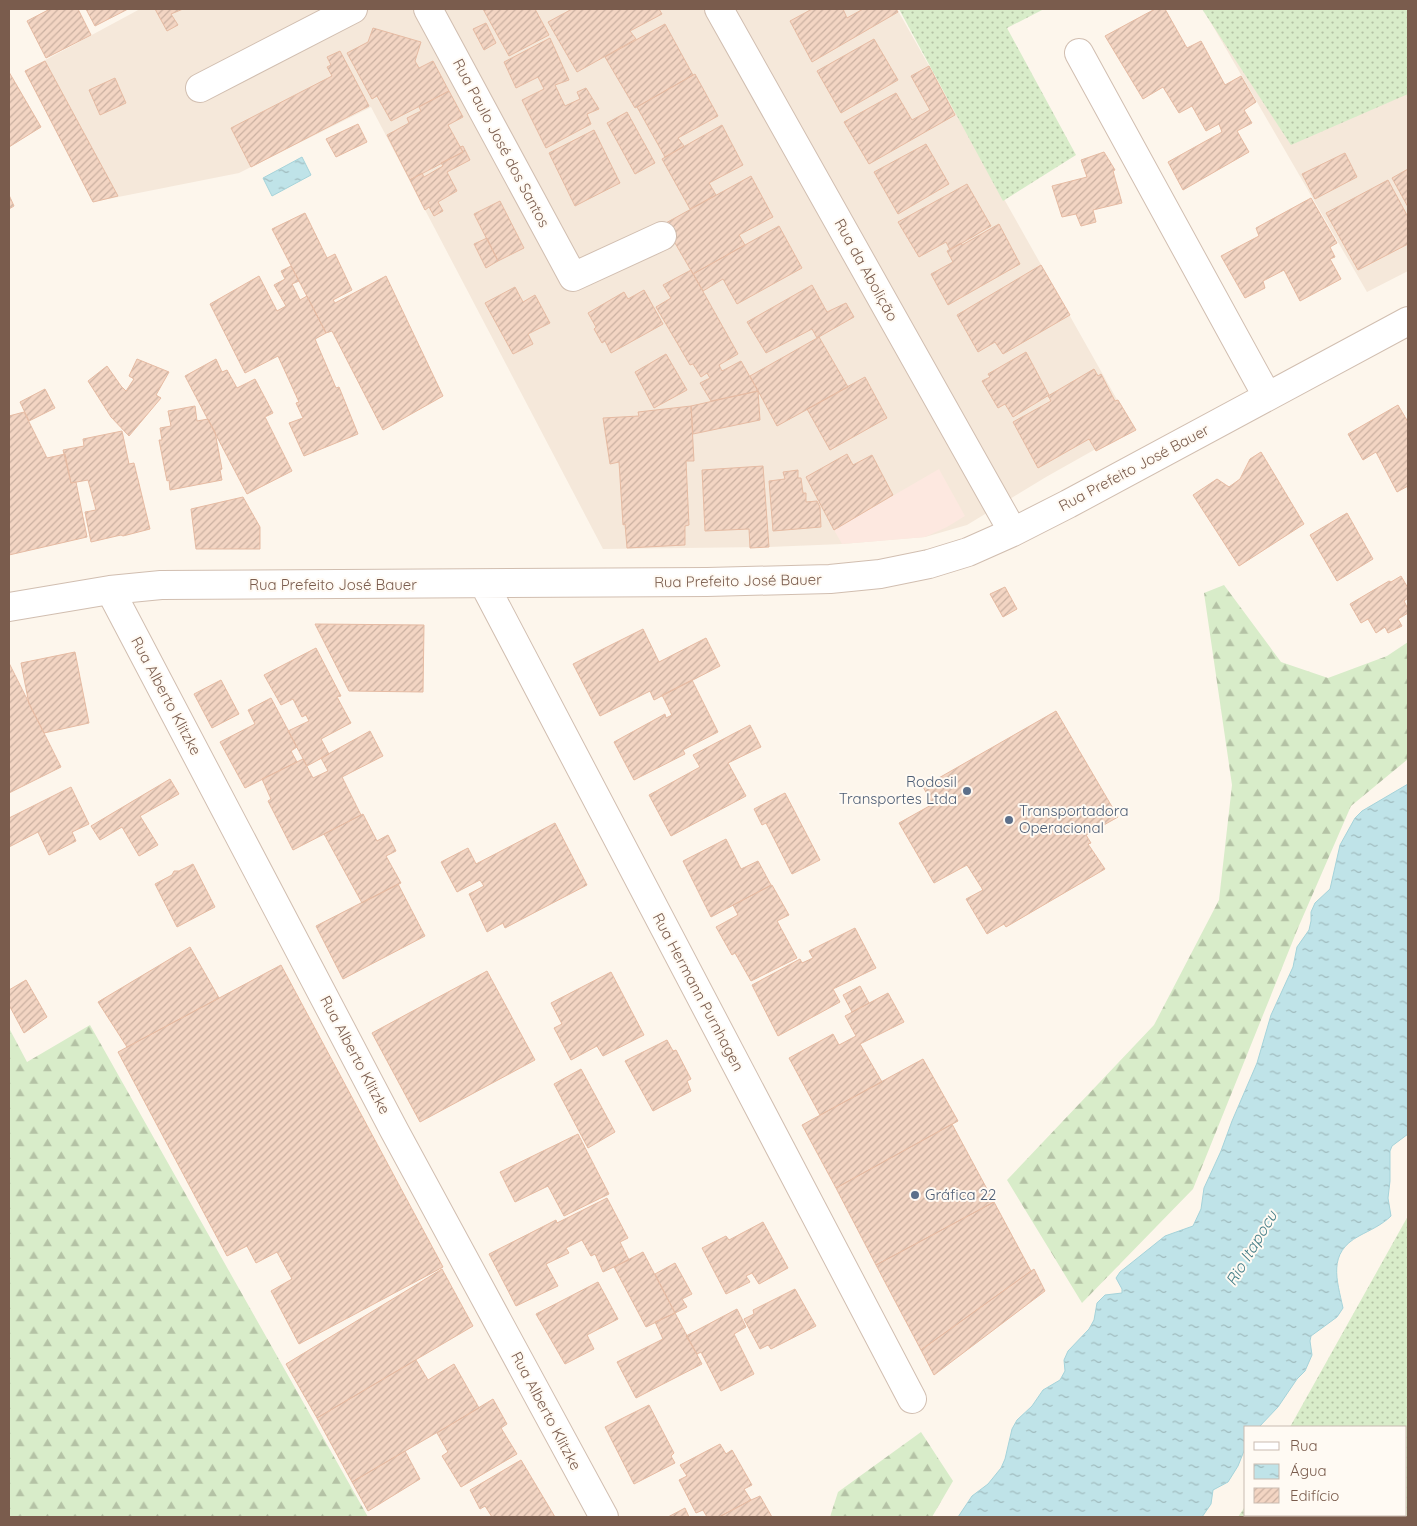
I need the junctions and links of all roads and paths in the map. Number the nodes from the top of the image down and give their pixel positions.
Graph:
1 (353, 9) edge
2 (428, 9) edge
3 (719, 9) edge
4 (1079, 53) dead end
5 (200, 88) dead end
6 (662, 236) dead end
7 (1408, 322) edge
8 (1267, 396) junction
9 (1013, 532) junction
10 (484, 584) junction
11 (110, 590) junction
12 (9, 607) edge
13 (912, 1400) dead end
14 (604, 1517) edge

1 - 5 street
2 - 6 street, Rua Paulo José dos Santos
3 - 9 street, Rua da Abolição
4 - 8 street
7 - 8 street, Rua Prefeito José Bauer
8 - 9 street, Rua Prefeito José Bauer
9 - 10 street, Rua Prefeito José Bauer
10 - 11 street, Rua Prefeito José Bauer
10 - 13 street, Rua Hermann Purnhagen
11 - 12 street, Rua Prefeito José Bauer
11 - 14 street, Rua Alberto Klitzke

